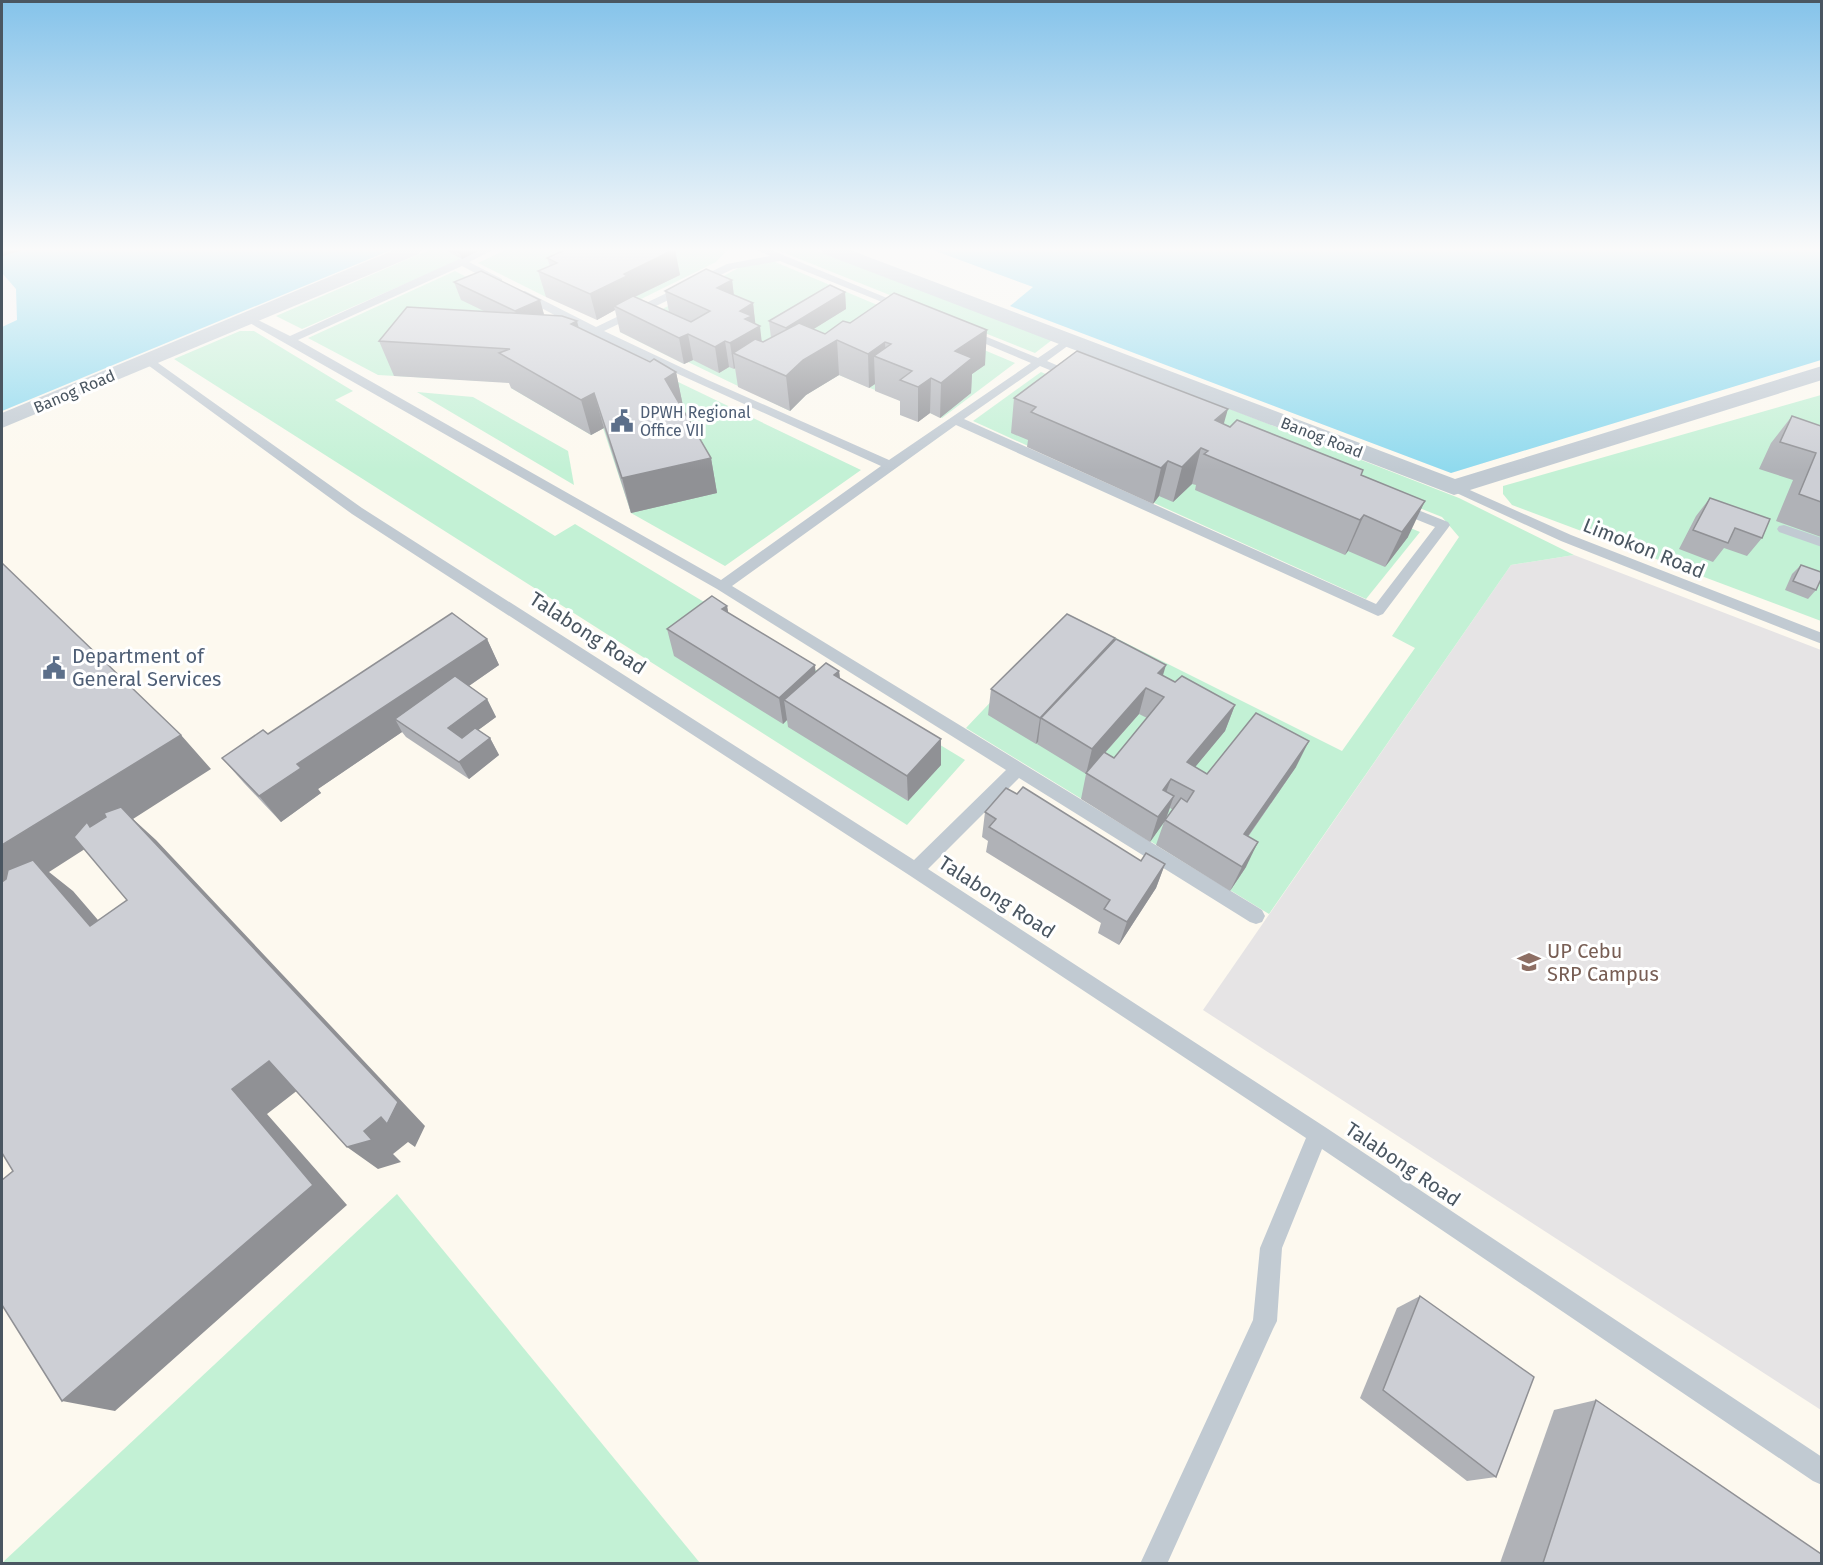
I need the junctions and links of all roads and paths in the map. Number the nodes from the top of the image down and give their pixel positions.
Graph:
1 (234, 323) edge
2 (256, 323) edge
3 (327, 323) edge
4 (577, 323) edge
5 (612, 323) edge
6 (1025, 323) edge
7 (954, 327) edge
8 (594, 332) junction
9 (290, 340) junction
10 (1070, 340) junction
11 (147, 360) junction
12 (1039, 362) junction
13 (1821, 373) edge
14 (1083, 380) edge
15 (956, 420) junction
16 (2, 421) edge
17 (890, 465) junction
18 (1454, 487) junction
19 (1388, 503) edge
20 (1784, 530) dead end
21 (1821, 543) edge
22 (722, 586) junction
23 (1821, 639) edge
24 (1017, 769) junction
25 (915, 870) junction
26 (1256, 916) dead end
27 (1318, 1134) junction
28 (1821, 1472) edge
29 (1153, 1563) edge

1 - 11 street, Banog Road
2 - 9 lane
3 - 9 lane
4 - 8 lane
5 - 8 lane
6 - 10 street, Banog Road
7 - 12 lane
8 - 17 lane
9 - 22 lane
10 - 12 lane
10 - 18 street, Banog Road
11 - 16 street, Banog Road
11 - 25 lane, Talabong Road
12 - 14 lane
12 - 15 lane
13 - 18 street
15 - 17 lane
15 - 19 lane
17 - 22 lane
18 - 23 lane, Limokon Road
20 - 21 lane
22 - 24 lane
24 - 25 lane
24 - 26 lane
25 - 27 lane, Talabong Road
27 - 28 lane, Talabong Road
27 - 29 lane

